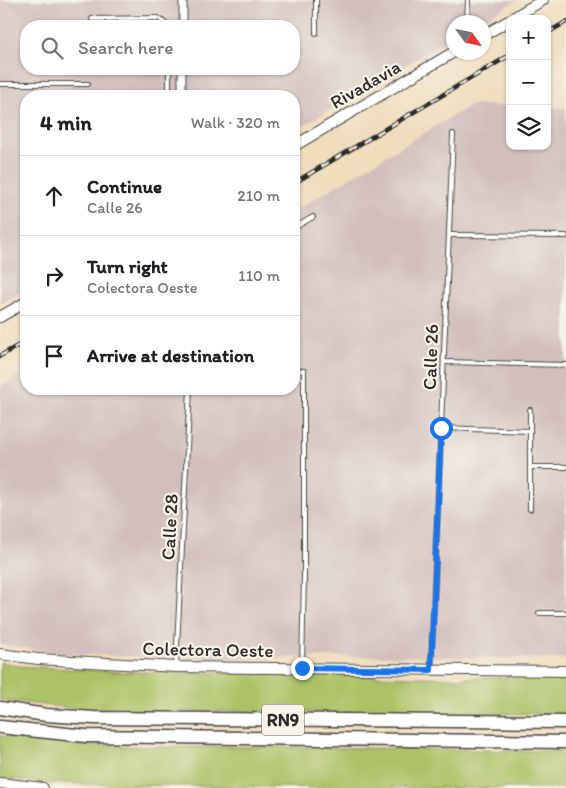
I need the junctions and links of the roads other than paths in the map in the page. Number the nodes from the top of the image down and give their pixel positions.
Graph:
1 (183, 0) edge
2 (316, 0) edge
3 (468, 0) edge
4 (543, 0) edge
5 (468, 15) edge
6 (517, 15) edge
7 (92, 19) dead end
8 (160, 20) edge
9 (182, 20) edge
10 (506, 21) edge
11 (491, 31) edge
12 (316, 33) dead end
13 (446, 57) edge
14 (169, 75) edge
15 (182, 75) edge
16 (0, 84) edge
17 (88, 84) dead end
18 (169, 90) edge
19 (182, 90) edge
20 (452, 134) dead end
21 (300, 142) edge
22 (313, 217) dead end
23 (300, 225) edge
24 (448, 236) junction
25 (566, 236) edge
26 (20, 305) edge
27 (0, 317) edge
28 (444, 362) junction
29 (566, 365) edge
30 (300, 371) edge
31 (190, 395) edge
32 (530, 410) dead end
33 (441, 428) junction
34 (530, 431) junction
35 (530, 467) junction
36 (566, 468) edge
37 (530, 509) dead end
38 (540, 613) dead end
39 (566, 613) edge
40 (0, 654) edge
41 (176, 667) junction
42 (302, 668) junction
43 (431, 670) junction
44 (566, 671) edge
45 (0, 708) edge
46 (566, 722) edge
47 (0, 727) edge
48 (566, 742) edge
49 (0, 783) edge
50 (43, 788) edge

1 - 9 street
2 - 12 lane
3 - 5 lane
4 - 6 street
7 - 8 lane
10 - 11 street
13 - 21 street, Rivadavia
14 - 18 lane
15 - 19 street
16 - 17 lane
20 - 24 lane, Calle 26
22 - 23 lane
24 - 25 lane
24 - 28 lane, Calle 26
26 - 27 street
28 - 29 lane
28 - 33 lane, Calle 26
30 - 42 lane
31 - 41 lane, Calle 28
32 - 34 lane
33 - 34 lane
33 - 43 lane, Calle 26
34 - 35 lane
35 - 36 lane
35 - 37 lane
38 - 39 lane
40 - 41 street, Colectora Oeste
41 - 42 street, Colectora Oeste
42 - 43 street, Colectora Oeste
43 - 44 street, Colectora Oeste
45 - 46 highway, RN9
47 - 48 highway, RN9
49 - 50 street

